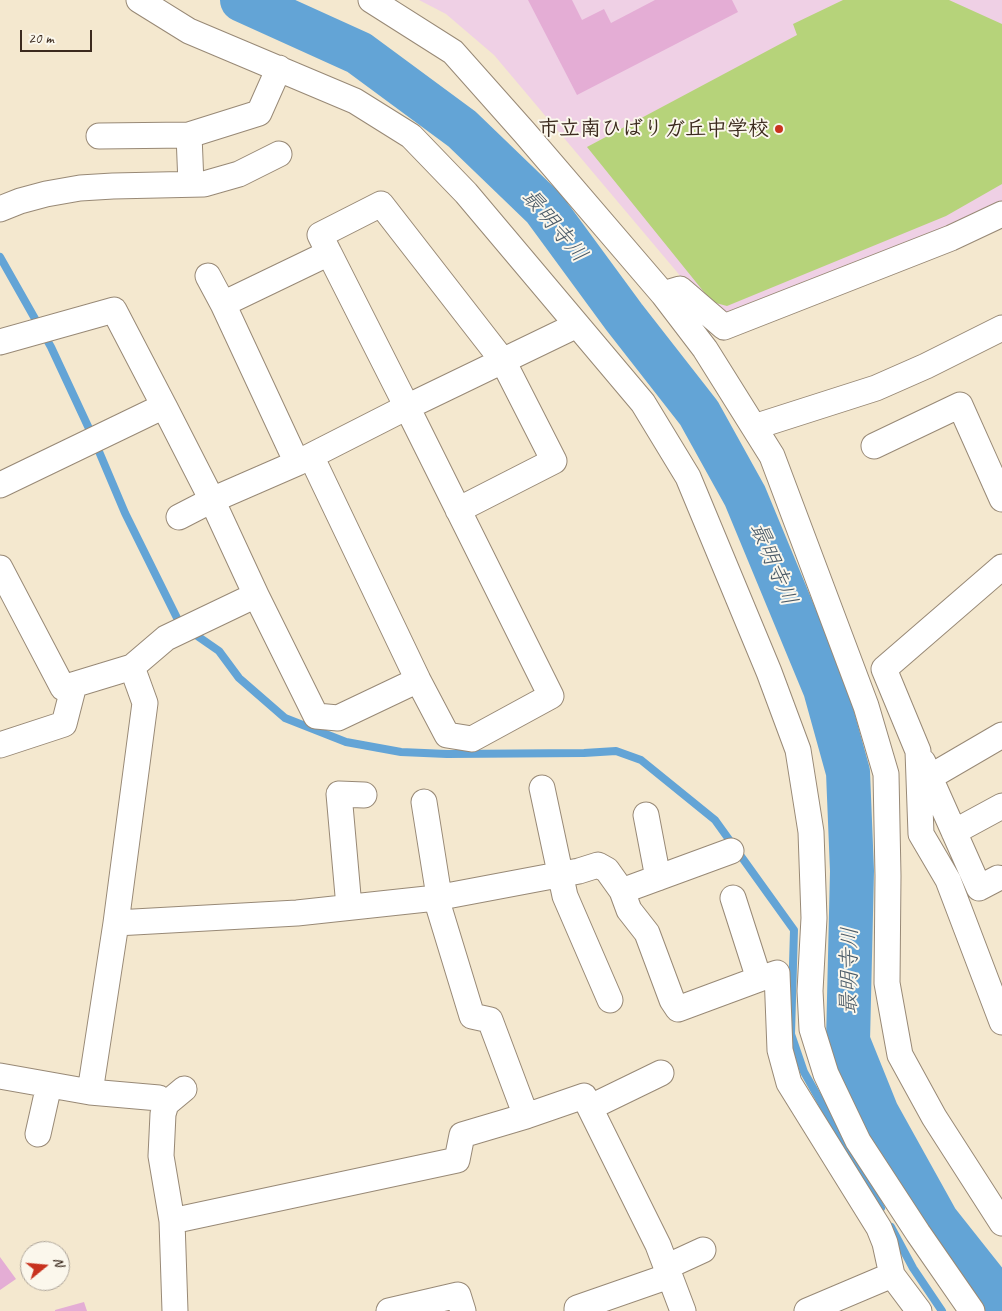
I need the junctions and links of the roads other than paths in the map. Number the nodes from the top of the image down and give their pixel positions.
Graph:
1 (139, 0) edge
2 (372, 0) edge
3 (279, 68) junction
4 (190, 135) junction
5 (99, 136) dead end
6 (279, 154) dead end
7 (191, 184) junction
8 (0, 209) edge
9 (1002, 214) edge
10 (329, 253) junction
11 (208, 276) dead end
12 (664, 294) junction
13 (223, 304) junction
14 (577, 325) junction
15 (1002, 328) edge
16 (0, 342) edge
17 (503, 361) junction
18 (164, 406) junction
19 (407, 407) junction
20 (754, 427) junction
21 (874, 446) dead end
22 (304, 459) junction
23 (0, 485) edge
24 (1002, 499) edge
25 (212, 500) junction
26 (458, 510) junction
27 (180, 517) dead end
28 (1002, 567) edge
29 (0, 568) edge
30 (256, 595) junction
31 (132, 667) junction
32 (418, 680) junction
33 (74, 685) junction
34 (1002, 735) edge
35 (3, 737) edge
36 (918, 751) junction
37 (930, 777) junction
38 (542, 788) dead end
39 (364, 795) dead end
40 (424, 802) dead end
41 (1002, 806) edge
42 (646, 815) dead end
43 (954, 832) junction
44 (731, 851) dead end
45 (559, 874) junction
46 (658, 878) junction
47 (998, 878) dead end
48 (622, 891) junction
49 (436, 898) junction
50 (733, 898) dead end
51 (348, 907) junction
52 (116, 923) junction
53 (759, 979) junction
54 (610, 1000) dead end
55 (1002, 1022) edge
56 (661, 1073) dead end
57 (0, 1076) edge
58 (49, 1085) junction
59 (90, 1092) junction
60 (590, 1107) junction
61 (526, 1116) junction
62 (38, 1134) dead end
63 (172, 1221) junction
64 (1002, 1223) edge
65 (704, 1250) dead end
66 (668, 1272) junction
67 (892, 1274) junction
68 (175, 1311) edge
69 (389, 1311) edge
70 (463, 1311) edge
71 (578, 1311) edge
72 (683, 1311) edge
73 (807, 1311) edge
74 (920, 1311) edge
75 (972, 1311) edge

1 - 3 street
2 - 12 street
3 - 4 street
3 - 14 street
4 - 5 street
4 - 7 street
6 - 7 street
7 - 8 street
9 - 12 street
10 - 13 street
10 - 17 street
10 - 19 street
11 - 13 street
12 - 20 street
13 - 22 street
14 - 17 street
14 - 75 street
15 - 20 street
16 - 18 street
17 - 19 street
17 - 26 street
18 - 23 street
18 - 25 street
19 - 22 street
19 - 26 street
20 - 64 street
21 - 24 street
22 - 25 street
22 - 32 street
25 - 27 street
25 - 30 street
26 - 32 street
28 - 36 street
29 - 33 street
30 - 31 street
30 - 32 street
31 - 33 street
31 - 52 street
33 - 35 street
34 - 37 street
36 - 37 street
36 - 55 street
37 - 43 street
38 - 45 street
39 - 51 street
40 - 49 street
41 - 43 street
42 - 46 street
43 - 47 street
44 - 46 street
45 - 48 street
45 - 49 street
45 - 54 street
46 - 48 street
48 - 53 street
49 - 51 street
49 - 61 street
50 - 53 street
51 - 52 street
52 - 59 street
53 - 67 street
56 - 60 street
57 - 58 street
58 - 59 street
58 - 62 street
59 - 63 street
60 - 61 street
60 - 66 street
61 - 63 street
63 - 68 street
65 - 66 street
66 - 71 street
66 - 72 street
67 - 73 street
67 - 74 street
69 - 70 street

